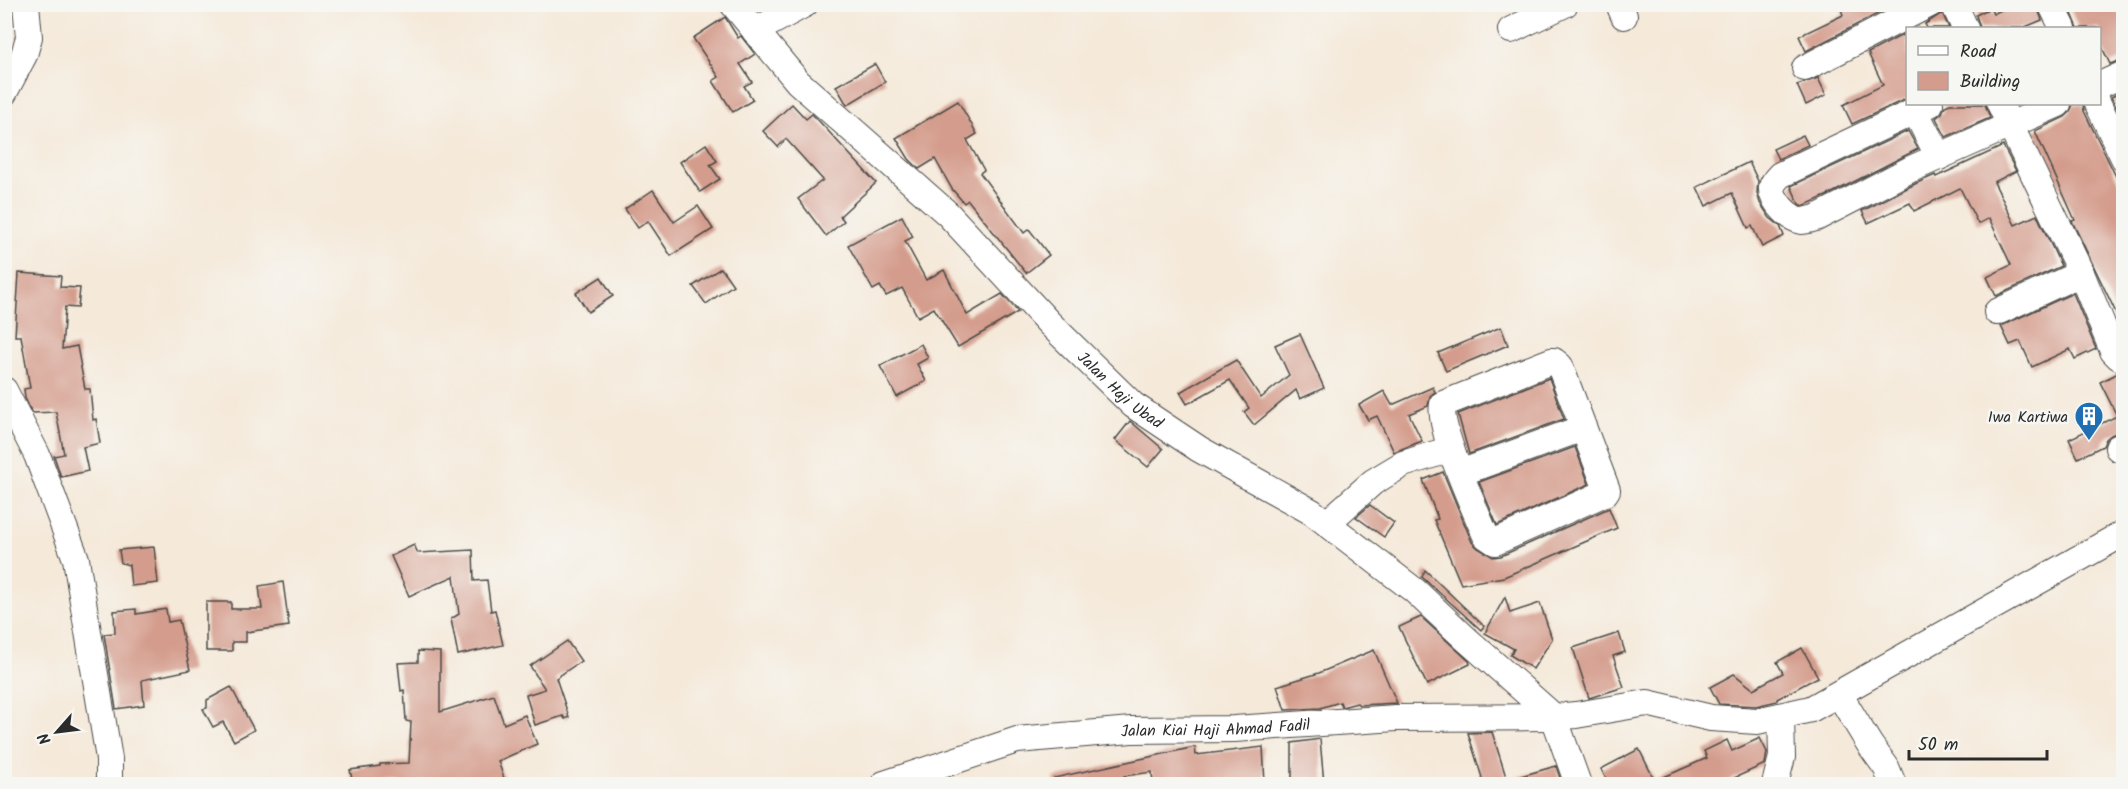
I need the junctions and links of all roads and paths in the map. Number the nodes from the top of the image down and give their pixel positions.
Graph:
1 (26, 4) edge
2 (733, 4) edge
3 (805, 4) edge
4 (1565, 4) edge
5 (1930, 4) edge
6 (1953, 4) edge
7 (2051, 4) edge
8 (1964, 27) edge
9 (2062, 27) edge
10 (1511, 30) dead end
11 (755, 31) junction
12 (1805, 68) dead end
13 (2124, 74) edge
14 (2101, 85) edge
15 (4, 93) edge
16 (2053, 105) edge
17 (2098, 105) edge
18 (1923, 107) edge
19 (2005, 114) edge
20 (1939, 157) junction
21 (2124, 158) edge
22 (2081, 273) junction
23 (1997, 312) dead end
24 (2124, 358) edge
25 (4, 390) edge
26 (1583, 428) junction
27 (1451, 449) junction
28 (1460, 473) junction
29 (1327, 523) junction
30 (2124, 533) edge
31 (1839, 694) junction
32 (1781, 716) junction
33 (1554, 717) junction
34 (109, 784) edge
35 (884, 784) edge
36 (1578, 784) edge
37 (1775, 784) edge
38 (1893, 784) edge

1 - 15 street
2 - 11 street, Jalan Haji Ubad
3 - 11 street
4 - 10 street
5 - 12 street
6 - 8 street
7 - 9 street
11 - 29 street, Jalan Haji Ubad
13 - 14 street
16 - 19 street
17 - 21 street
18 - 20 street
18 - 20 street
19 - 20 street
19 - 22 street
22 - 23 street
22 - 24 street
25 - 34 street
26 - 27 street
26 - 28 street
26 - 28 street
27 - 28 street
27 - 29 street
29 - 33 street, Jalan Haji Ubad
30 - 31 street, Jalan Kiai Haji Ahmad Fadil
31 - 32 street, Jalan Kiai Haji Ahmad Fadil
31 - 38 street
32 - 33 street, Jalan Kiai Haji Ahmad Fadil
32 - 37 street
33 - 35 street, Jalan Kiai Haji Ahmad Fadil
33 - 36 street

